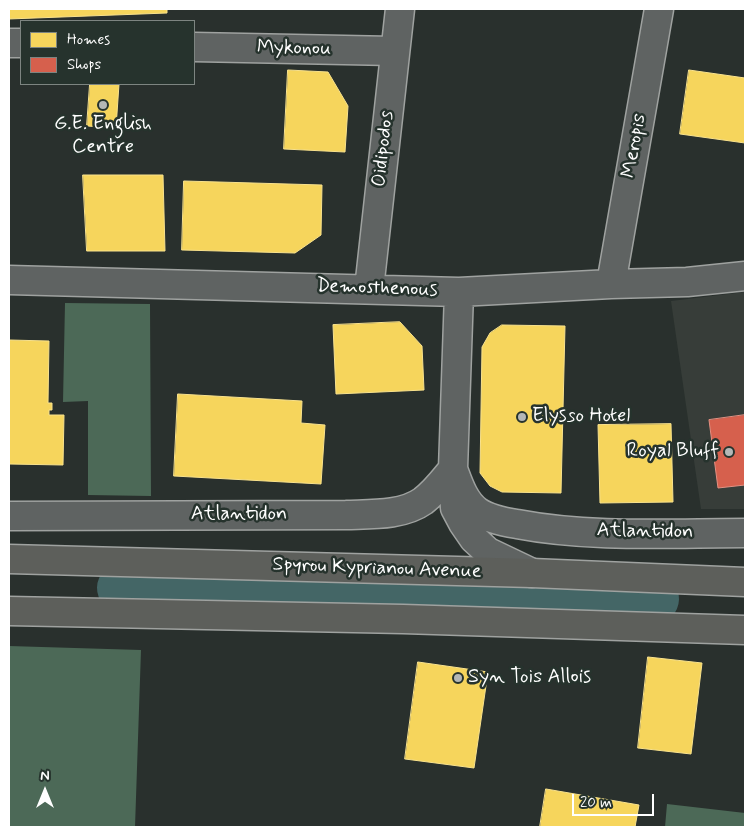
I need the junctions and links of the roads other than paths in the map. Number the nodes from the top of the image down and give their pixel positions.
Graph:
1 (400, 9) edge
2 (658, 9) edge
3 (195, 47) edge
4 (394, 51) junction
5 (745, 276) edge
6 (9, 280) edge
7 (611, 284) junction
8 (368, 289) junction
9 (459, 292) junction
10 (453, 469) junction
11 (9, 516) edge
12 (745, 532) edge
13 (9, 559) edge
14 (532, 573) junction
15 (745, 582) edge
16 (9, 611) edge
17 (745, 630) edge

1 - 4 street, Oidipodos
2 - 7 street, Meropis
3 - 4 street, Mykonou
4 - 8 street, Oidipodos
5 - 7 street, Demosthenous
6 - 8 street, Demosthenous
7 - 9 street, Demosthenous
8 - 9 street, Demosthenous
9 - 10 street, Atlantidon
10 - 11 street, Atlantidon
10 - 12 street, Atlantidon
10 - 14 street, Atlantidon
13 - 14 main road, Spyrou Kyprianou Avenue
14 - 15 main road, Spyrou Kyprianou Avenue
16 - 17 main road

